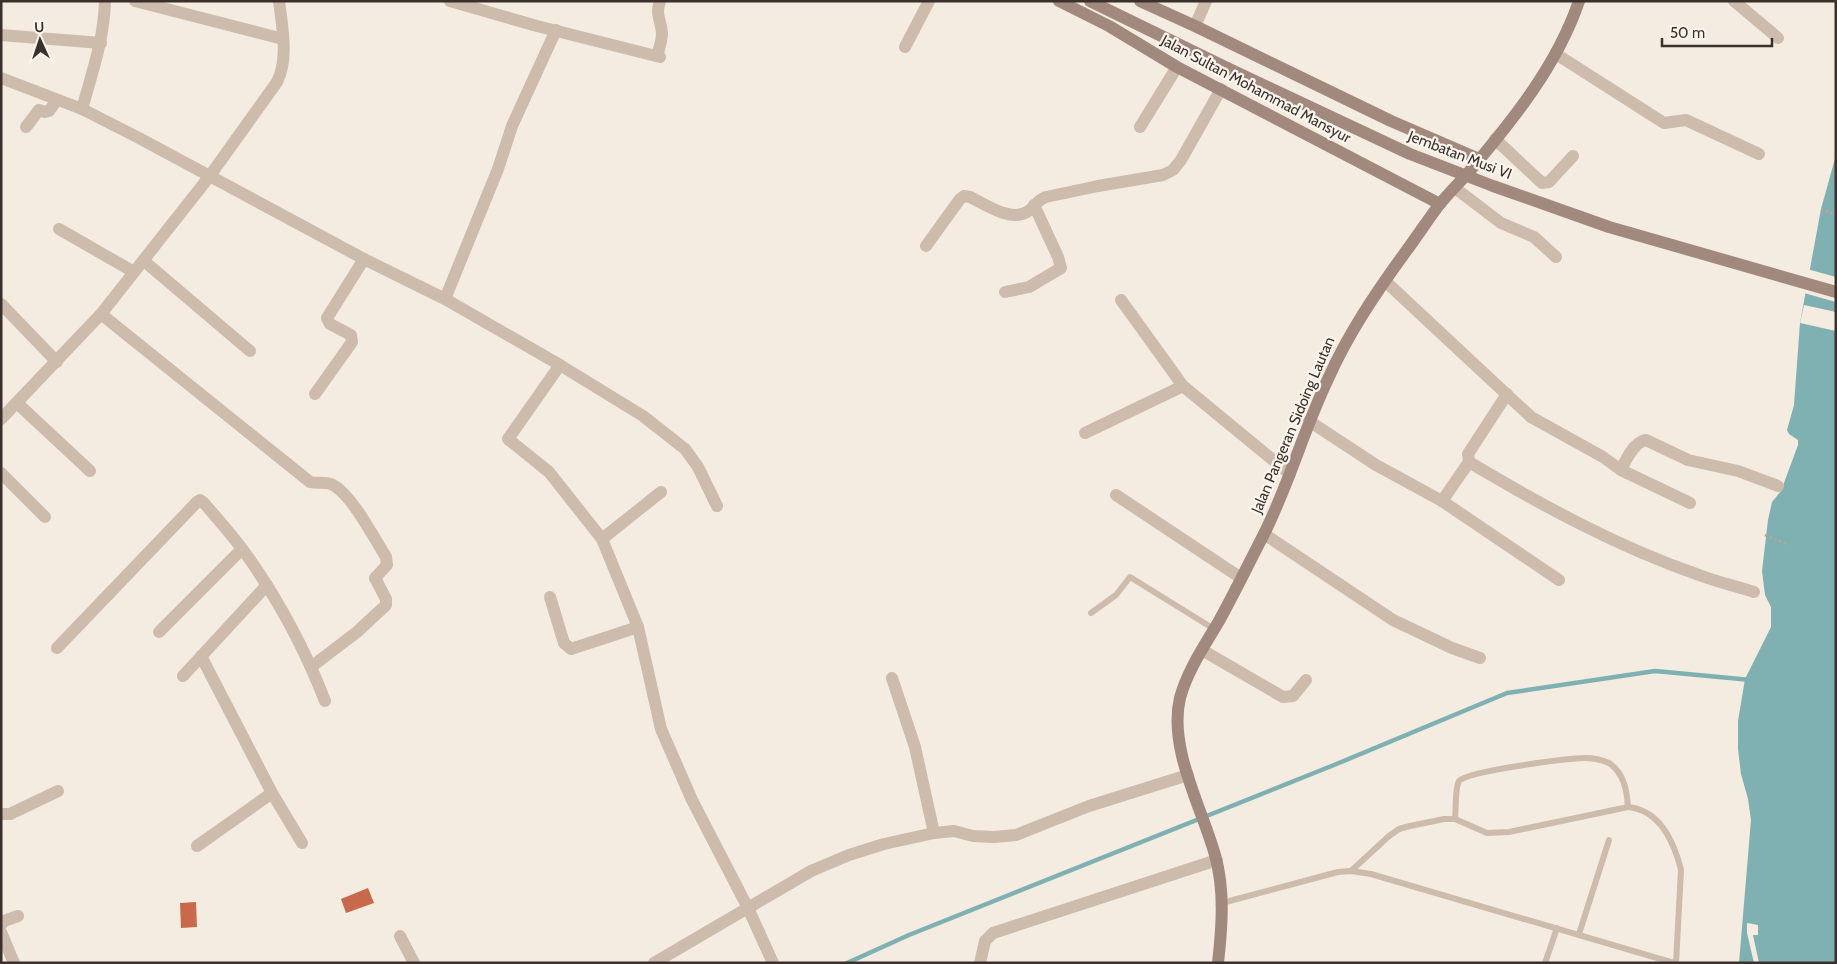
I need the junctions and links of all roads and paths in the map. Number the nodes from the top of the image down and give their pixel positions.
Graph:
1 (105, 1) edge
2 (135, 1) edge
3 (279, 1) edge
4 (450, 1) edge
5 (660, 1) edge
6 (929, 1) edge
7 (1059, 1) edge
8 (1090, 1) edge
9 (1140, 1) edge
10 (1206, 1) edge
11 (1579, 1) edge
12 (1734, 1) edge
13 (1194, 26) junction
14 (556, 30) junction
15 (1, 35) edge
16 (1778, 38) dead end
17 (283, 39) junction
18 (101, 42) junction
19 (904, 47) dead end
20 (1556, 54) junction
21 (1177, 67) junction
22 (1, 78) edge
23 (1221, 89) junction
24 (57, 100) junction
25 (82, 109) junction
26 (26, 127) dead end
27 (1140, 127) dead end
28 (1495, 139) junction
29 (1759, 154) dead end
30 (1573, 156) dead end
31 (1480, 159) junction
32 (209, 177) junction
33 (1455, 188) junction
34 (1440, 204) junction
35 (1034, 205) junction
36 (1821, 209) dead end
37 (1836, 215) edge
38 (59, 229) dead end
39 (926, 246) dead end
40 (1556, 257) dead end
41 (364, 259) junction
42 (144, 260) junction
43 (134, 272) junction
44 (1385, 281) junction
45 (1005, 292) dead end
46 (1836, 292) edge
47 (444, 299) junction
48 (1121, 300) dead end
49 (1, 304) edge
50 (101, 314) junction
51 (250, 351) dead end
52 (57, 362) junction
53 (560, 365) junction
54 (1183, 386) junction
55 (315, 394) dead end
56 (1507, 394) junction
57 (17, 403) junction
58 (1, 419) edge
59 (1309, 421) junction
60 (1085, 433) dead end
61 (1470, 462) junction
62 (90, 470) dead end
63 (1621, 470) junction
64 (1, 474) edge
65 (1290, 474) junction
66 (1778, 486) dead end
67 (661, 492) dead end
68 (1116, 495) dead end
69 (1442, 501) junction
70 (1690, 503) dead end
71 (717, 506) dead end
72 (45, 517) dead end
73 (1264, 534) junction
74 (1765, 536) dead end
75 (602, 539) junction
76 (1786, 544) dead end
77 (242, 549) junction
78 (1241, 578) junction
79 (1559, 580) dead end
80 (267, 585) junction
81 (1754, 592) dead end
82 (550, 597) dead end
83 (1091, 613) dead end
84 (1216, 626) junction
85 (638, 627) junction
86 (159, 632) dead end
87 (57, 648) dead end
88 (1202, 650) junction
89 (201, 656) junction
90 (1480, 658) dead end
91 (311, 667) junction
92 (183, 676) dead end
93 (892, 678) dead end
94 (1306, 680) dead end
95 (325, 701) dead end
96 (1188, 775) junction
97 (58, 791) dead end
98 (272, 793) junction
99 (1628, 807) junction
100 (1, 814) edge
101 (1455, 819) junction
102 (934, 833) junction
103 (1609, 840) dead end
104 (302, 843) dead end
105 (197, 846) dead end
106 (1216, 858) junction
107 (1351, 871) junction
108 (1222, 903) junction
109 (748, 908) junction
110 (18, 916) dead end
111 (1, 925) edge
112 (1557, 928) junction
113 (1, 932) edge
114 (1579, 934) junction
115 (400, 936) dead end
116 (772, 962) edge
117 (14, 963) edge
118 (414, 963) edge
119 (654, 963) edge
120 (980, 963) edge
121 (1218, 963) edge
122 (1546, 963) edge
123 (1675, 963) edge

1 - 18 street
2 - 17 street
3 - 17 street
4 - 14 street
5 - 14 street
6 - 19 street
7 - 21 street, Jalan Sultan Mohammad Mansyur
8 - 46 street, Jembatan Musi VI, bridge
9 - 13 street
10 - 13 street
11 - 20 street, Jalan Pangeran Sidoing Lautan
12 - 16 street
13 - 31 street
14 - 47 street
15 - 18 street
17 - 32 street
18 - 25 street
20 - 28 street, Jalan Pangeran Sidoing Lautan
20 - 29 street
21 - 23 street, Jalan Sultan Mohammad Mansyur
21 - 27 street
22 - 24 street
23 - 34 street, Jalan Sultan Mohammad Mansyur
23 - 35 street
24 - 25 street
24 - 26 street
25 - 32 street
28 - 30 street
28 - 31 street, Jalan Pangeran Sidoing Lautan
31 - 33 street, Jalan Pangeran Sidoing Lautan
32 - 41 street
32 - 42 street
33 - 34 street, Jalan Pangeran Sidoing Lautan
33 - 40 street
34 - 44 street, Jalan Pangeran Sidoing Lautan
35 - 39 street
35 - 45 street
36 - 37 path
38 - 43 street
41 - 47 street
41 - 55 street
42 - 43 street
42 - 51 street
43 - 50 street
44 - 56 street
44 - 59 street, Jalan Pangeran Sidoing Lautan
47 - 53 street
48 - 54 street
49 - 52 street
50 - 52 street
50 - 91 street
52 - 57 street
53 - 71 street
53 - 75 street
54 - 60 street
54 - 65 street
56 - 61 street
56 - 63 street
57 - 58 street
57 - 62 street
59 - 65 street, Jalan Pangeran Sidoing Lautan
59 - 69 street
61 - 69 street
61 - 81 street
63 - 66 street
63 - 70 street
64 - 72 street
65 - 73 street, Jalan Pangeran Sidoing Lautan
67 - 75 street
68 - 78 street
69 - 79 street
73 - 78 street, Jalan Pangeran Sidoing Lautan
73 - 90 street
74 - 76 path
75 - 85 street
77 - 80 street
77 - 86 street
77 - 87 street
78 - 84 street, Jalan Pangeran Sidoing Lautan
80 - 89 street
80 - 91 street
82 - 85 street
83 - 84 lane
84 - 88 street, Jalan Pangeran Sidoing Lautan
85 - 109 street
88 - 94 street
88 - 96 street, Jalan Pangeran Sidoing Lautan
89 - 92 street
89 - 98 street
91 - 95 street
93 - 102 street
96 - 102 street
96 - 106 street, Jalan Pangeran Sidoing Lautan
97 - 100 street
98 - 104 street
98 - 105 street
99 - 101 lane
99 - 101 lane
99 - 123 lane
101 - 107 lane
102 - 109 street
103 - 114 lane
106 - 108 street
106 - 120 street
107 - 108 lane
107 - 112 lane
108 - 121 street
109 - 116 street
109 - 119 street
110 - 111 street
112 - 114 lane
112 - 122 lane
113 - 117 street
114 - 123 lane
115 - 118 street

